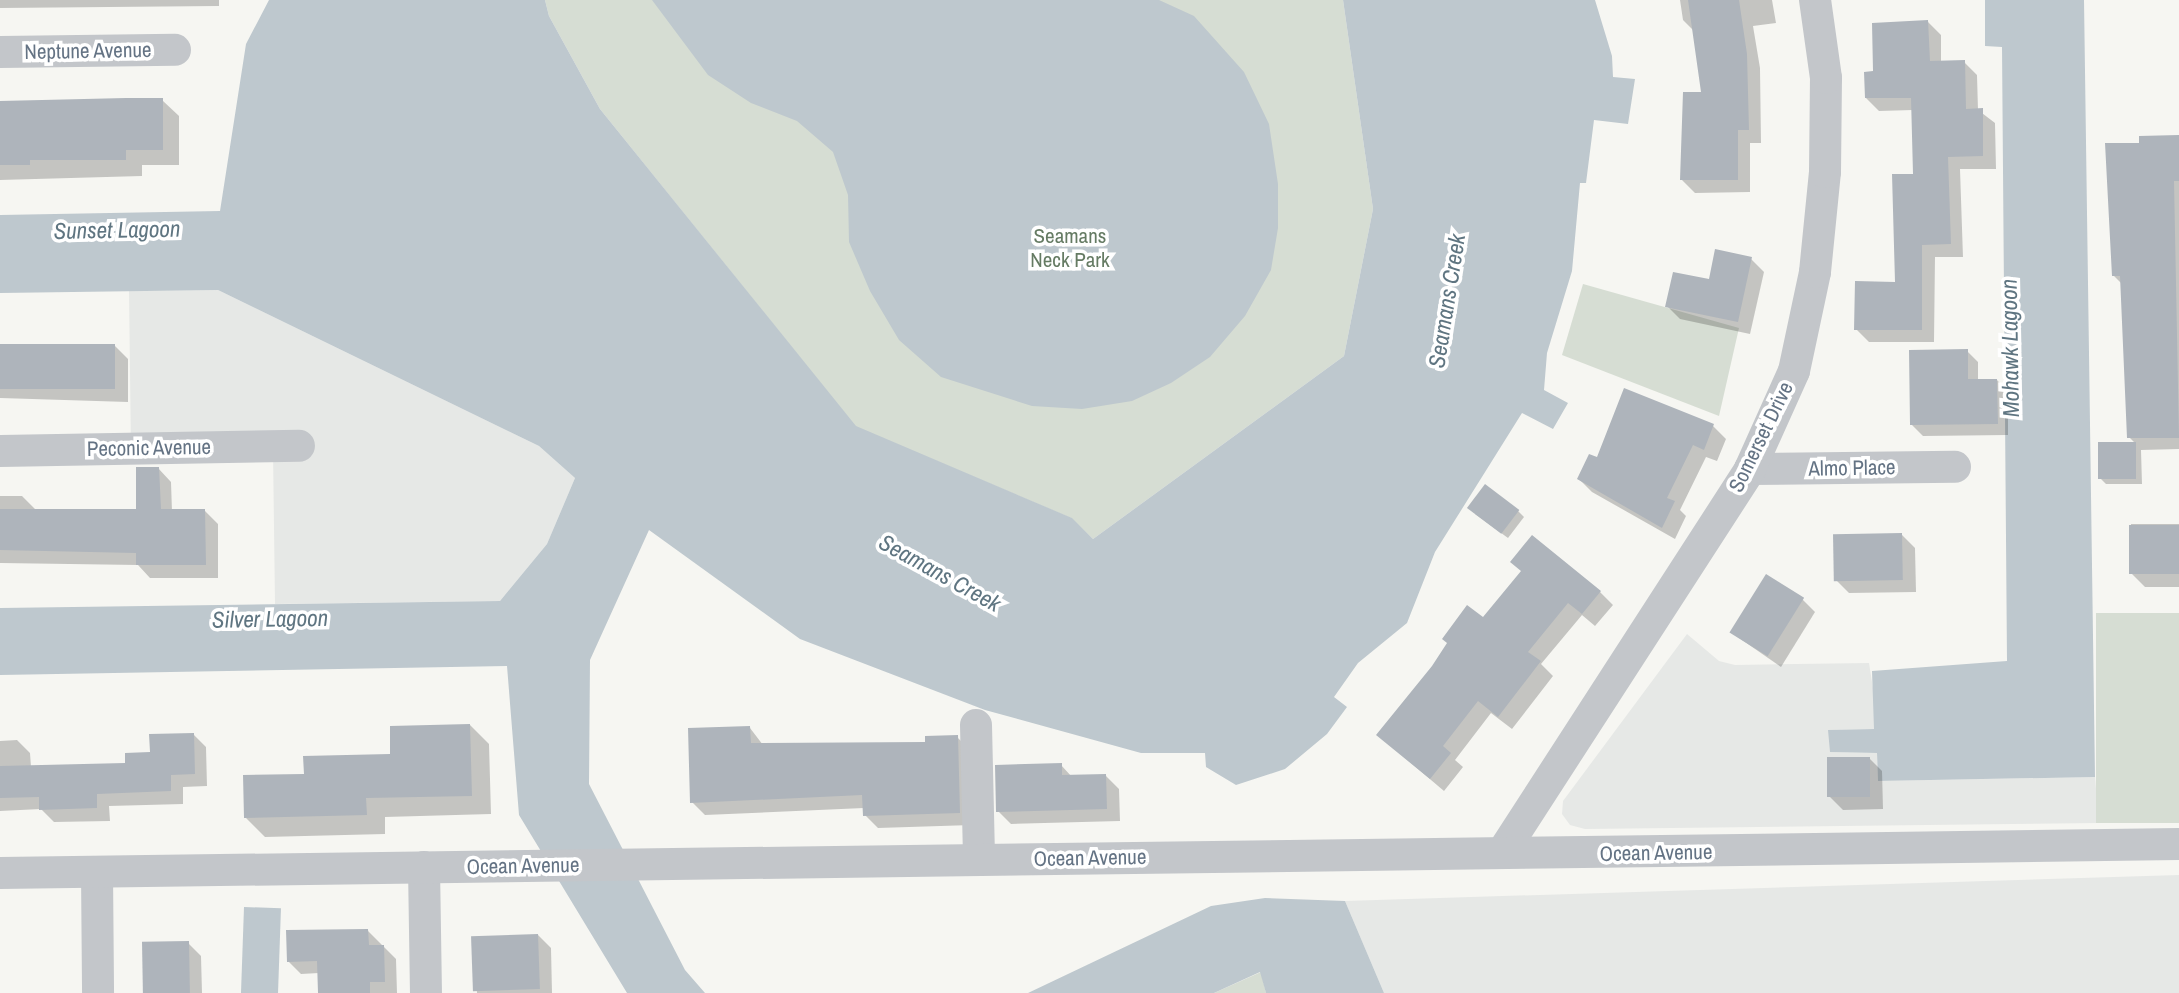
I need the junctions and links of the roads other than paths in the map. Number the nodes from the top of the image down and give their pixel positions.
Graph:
1 (1815, 0) edge
2 (175, 50) dead end
3 (0, 52) edge
4 (299, 446) dead end
5 (0, 450) edge
6 (1955, 467) dead end
7 (1749, 469) junction
8 (976, 726) dead end
9 (2179, 844) edge
10 (1502, 853) junction
11 (979, 859) junction
12 (424, 867) junction
13 (97, 872) junction
14 (0, 873) edge
15 (97, 993) edge
16 (426, 993) edge

1 - 7 street, Somerset Drive
2 - 3 street, Neptune Avenue
4 - 5 street, Peconic Avenue
6 - 7 street, Almo Place
7 - 10 street, Somerset Drive
8 - 11 street
9 - 10 street, Ocean Avenue
10 - 11 street, Ocean Avenue
11 - 12 street, Ocean Avenue
12 - 13 street, Ocean Avenue
12 - 16 street
13 - 14 street, Ocean Avenue
13 - 15 street

